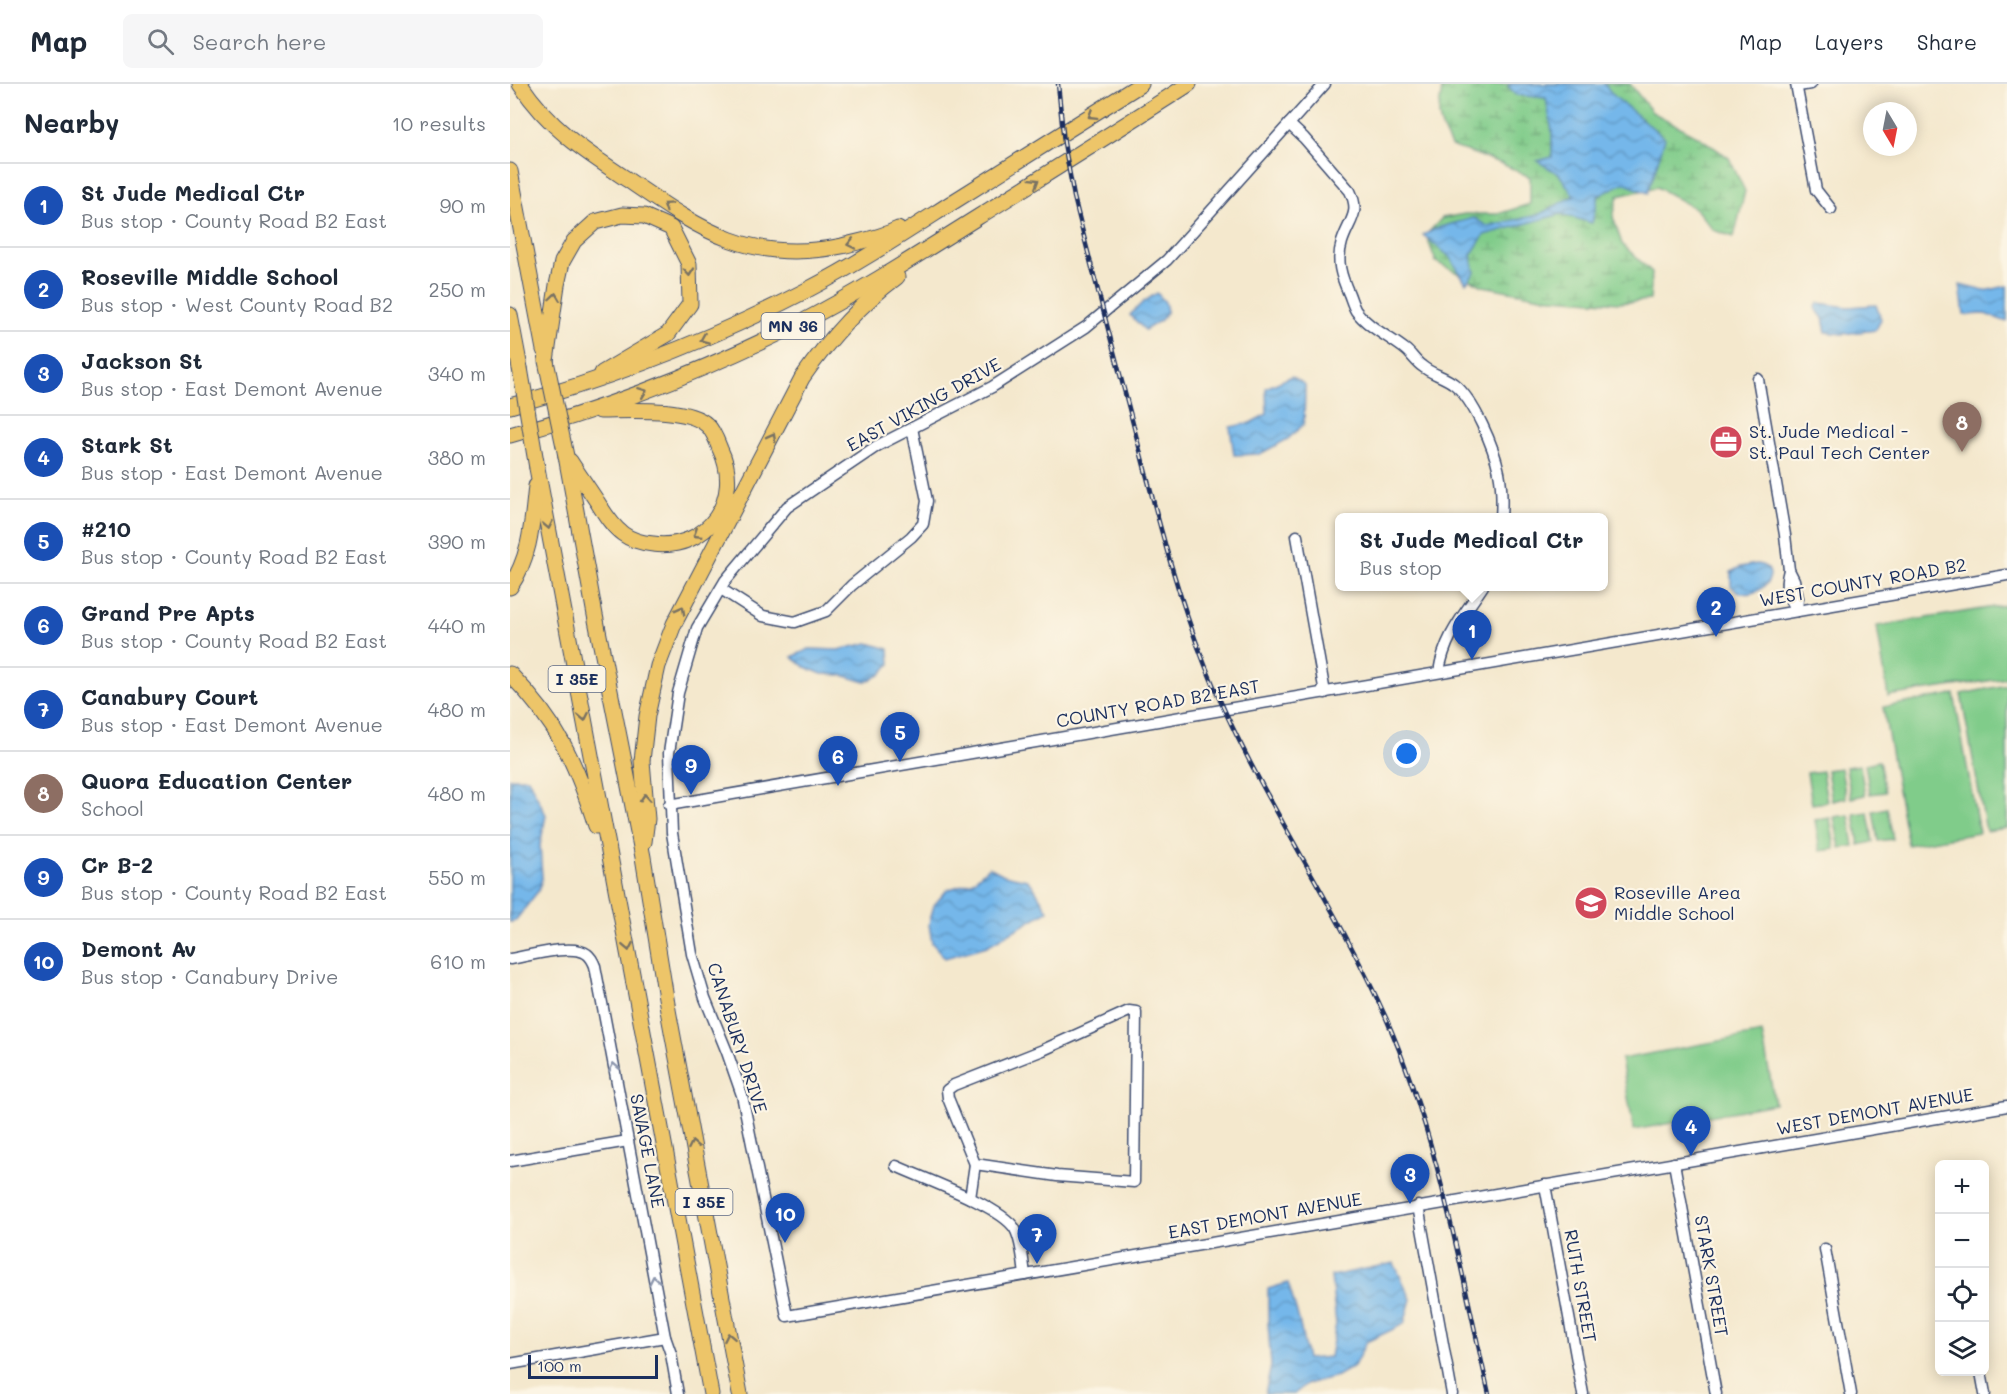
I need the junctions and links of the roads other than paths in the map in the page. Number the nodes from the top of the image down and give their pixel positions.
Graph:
1 (520, 84) edge
2 (1141, 84) edge
3 (1189, 84) edge
4 (1325, 84) edge
5 (1810, 84) edge
6 (1797, 85) edge
7 (1289, 124) junction
8 (510, 171) edge
9 (963, 196) junction
10 (1830, 210) dead end
11 (985, 213) junction
12 (510, 315) edge
13 (546, 358) junction
14 (517, 362) edge
15 (1758, 379) dead end
16 (584, 385) junction
17 (510, 406) edge
18 (588, 412) junction
19 (912, 428) junction
20 (510, 435) edge
21 (567, 459) junction
22 (537, 468) junction
23 (1501, 513) edge
24 (1297, 536) dead end
25 (2007, 575) edge
26 (510, 587) edge
27 (721, 589) junction
28 (1480, 591) edge
29 (1797, 611) junction
30 (1653, 636) joint
31 (1439, 672) junction
32 (510, 674) edge
33 (1324, 693) junction
34 (669, 805) junction
35 (643, 857) junction
36 (617, 890) junction
37 (510, 959) edge
38 (2007, 1106) edge
39 (628, 1141) junction
40 (1749, 1150) joint
41 (510, 1161) edge
42 (1674, 1163) junction
43 (975, 1164) junction
44 (896, 1166) dead end
45 (1545, 1185) junction
46 (970, 1198) junction
47 (1418, 1206) junction
48 (1825, 1249) dead end
49 (1025, 1275) junction
50 (787, 1316) joint
51 (665, 1337) junction
52 (510, 1364) edge
53 (1982, 1376) edge
54 (678, 1394) edge
55 (711, 1394) edge
56 (740, 1394) edge
57 (1452, 1394) edge
58 (1583, 1394) edge
59 (1716, 1394) edge
60 (1851, 1394) edge
61 (1985, 1394) edge

9 -> 1 highway
2 -> 9 highway, MN 36
11 -> 3 highway, MN 36
4 - 7 street, EAST VIKING DRIVE
5 - 6 street
6 - 10 street
7 - 19 street, EAST VIKING DRIVE
7 - 23 street
8 - 13 highway, I 35E
9 -> 16 highway, MN 36
18 -> 11 highway, MN 36
35 -> 11 highway
12 - 14 highway, I 35E
13 -> 16 highway
13 - 21 highway, I 35E, bridge
14 - 22 highway, I 35E, bridge
15 - 29 street
16 - 17 highway, MN 36
18 - 20 highway, MN 36
18 -> 21 highway
19 - 27 street, EAST VIKING DRIVE
19 - 27 street
21 - 35 highway, I 35E
22 - 26 highway
22 -> 36 highway, I 35E
24 - 33 street
25 - 29 street, WEST COUNTY ROAD B2
27 - 34 street, EAST VIKING DRIVE
28 - 31 street
29 - 30 street, WEST COUNTY ROAD B2
30 - 31 street, COUNTY ROAD B2 EAST
31 - 33 street, COUNTY ROAD B2 EAST
32 - 36 highway
33 - 34 street, COUNTY ROAD B2 EAST
34 - 50 street, CANABURY DRIVE
56 -> 35 highway, I 35E
36 -> 55 highway, I 35E
39 -> 37 street, SAVAGE LANE
38 - 40 street, WEST DEMONT AVENUE
39 - 41 street
51 -> 39 street, SAVAGE LANE
40 - 42 street, EAST DEMONT AVENUE
42 - 45 street, EAST DEMONT AVENUE
42 - 59 street, STARK STREET
43 - 43 street
43 - 46 street
44 - 46 street
45 - 47 street, EAST DEMONT AVENUE
45 - 58 street, RUTH STREET
46 - 49 street
47 - 49 street, EAST DEMONT AVENUE
47 - 57 street
48 - 60 street
49 - 50 street, EAST DEMONT AVENUE
51 - 52 street
51 - 54 street, SAVAGE LANE
53 - 61 street

